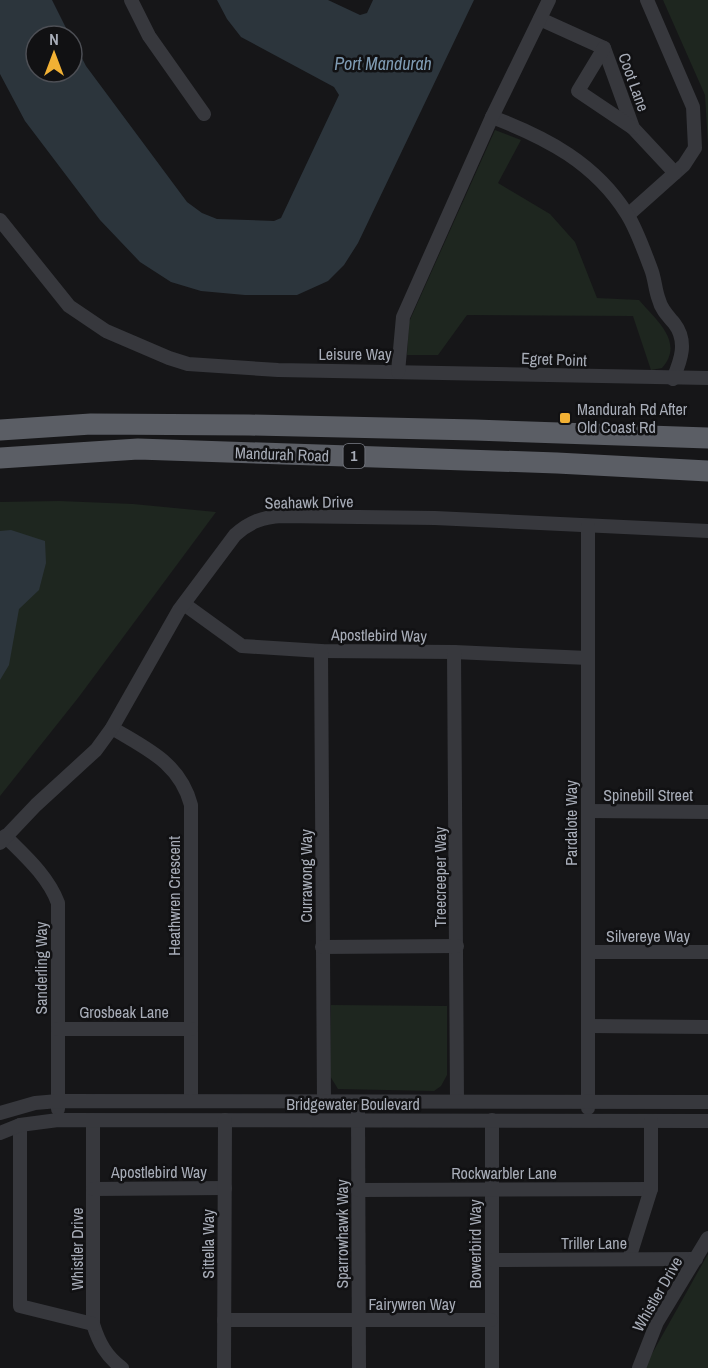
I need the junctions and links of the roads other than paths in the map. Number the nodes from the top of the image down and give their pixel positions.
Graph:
1 (131, 0) edge
2 (549, 0) edge
3 (647, 0) edge
4 (540, 19) junction
5 (604, 48) junction
6 (204, 114) dead end
7 (492, 117) junction
8 (633, 128) junction
9 (675, 173) junction
10 (628, 215) junction
11 (0, 220) edge
12 (398, 372) junction
13 (708, 378) edge
14 (673, 379) junction
15 (0, 430) edge
16 (708, 438) edge
17 (0, 459) edge
18 (708, 471) edge
19 (588, 526) junction
20 (708, 531) edge
21 (184, 604) junction
22 (321, 651) junction
23 (454, 652) junction
24 (588, 658) junction
25 (112, 728) junction
26 (588, 811) junction
27 (708, 812) edge
28 (3, 839) edge
29 (457, 946) junction
30 (322, 947) junction
31 (588, 952) junction
32 (708, 952) edge
33 (588, 1026) junction
34 (708, 1027) edge
35 (58, 1029) junction
36 (191, 1029) junction
37 (58, 1101) junction
38 (192, 1101) junction
39 (324, 1101) junction
40 (358, 1101) junction
41 (457, 1101) junction
42 (587, 1102) junction
43 (708, 1102) edge
44 (0, 1113) edge
45 (57, 1120) junction
46 (93, 1120) junction
47 (225, 1120) junction
48 (358, 1120) junction
49 (492, 1120) junction
50 (588, 1121) junction
51 (651, 1121) junction
52 (708, 1121) edge
53 (20, 1125) junction
54 (0, 1133) edge
55 (225, 1188) junction
56 (93, 1189) junction
57 (651, 1189) junction
58 (358, 1190) junction
59 (492, 1190) junction
60 (708, 1238) edge
61 (629, 1259) junction
62 (696, 1259) junction
63 (492, 1260) junction
64 (224, 1320) junction
65 (358, 1320) junction
66 (491, 1320) junction
67 (93, 1324) junction
68 (122, 1368) edge
69 (224, 1368) edge
70 (359, 1368) edge
71 (492, 1368) edge
72 (639, 1368) edge

1 - 6 street
2 - 4 street, Leisure Way
3 - 9 street
4 - 5 street, Coot Lane
4 - 7 street, Leisure Way
5 - 8 street, Coot Lane
5 - 8 street, Coot Lane
7 - 10 street
7 - 12 street, Leisure Way
8 - 9 street, Coot Lane
9 - 10 street
10 - 14 street
11 - 12 street, Leisure Way
12 - 14 street, Egret Point
13 - 14 street, Egret Point
15 - 16 highway, Mandurah Road / 1
17 - 18 highway, Mandurah Road / 1
19 - 20 street, Seahawk Drive
19 - 21 street, Seahawk Drive
19 - 24 street, Pardalote Way
21 - 22 street, Apostlebird Way
21 - 25 street, Seahawk Drive
22 - 23 street, Apostlebird Way
22 - 30 street, Currawong Way
23 - 24 street, Apostlebird Way
23 - 29 street, Treecreeper Way
24 - 26 street, Pardalote Way
25 - 28 street, Seahawk Drive
25 - 36 street, Heathwren Crescent
26 - 27 street, Spinebill Street
26 - 31 street, Pardalote Way
28 - 35 street, Sanderling Way
29 - 30 street
29 - 41 street, Treecreeper Way
30 - 39 street, Currawong Way
31 - 32 street, Silvereye Way
31 - 33 street, Pardalote Way
33 - 34 street
33 - 42 street, Pardalote Way
35 - 36 street, Grosbeak Lane
35 - 37 street, Sanderling Way
36 - 38 street, Heathwren Crescent
37 - 38 street, Bridgewater Boulevard
37 - 44 street, Bridgewater Boulevard
37 - 45 street, Sanderling Way
38 - 39 street, Bridgewater Boulevard
39 - 40 street, Bridgewater Boulevard
40 - 41 street, Bridgewater Boulevard
40 - 48 street, Sparrowhawk Way
41 - 42 street, Bridgewater Boulevard
42 - 43 street, Bridgewater Boulevard
42 - 50 street, Pardalote Way
45 - 46 street, Bridgewater Boulevard
45 - 53 street, Bridgewater Boulevard
46 - 47 street, Bridgewater Boulevard
46 - 56 street, Whistler Drive
47 - 48 street, Bridgewater Boulevard
47 - 55 street, Sittella Way
48 - 49 street, Bridgewater Boulevard
48 - 58 street, Sparrowhawk Way
49 - 50 street, Bridgewater Boulevard
49 - 59 street, Bowerbird Way
50 - 51 street, Bridgewater Boulevard
51 - 52 street, Bridgewater Boulevard
51 - 57 street
53 - 54 street, Bridgewater Boulevard
53 - 67 street
55 - 56 street, Apostlebird Way
55 - 64 street, Sittella Way
56 - 67 street, Whistler Drive
57 - 59 street, Rockwarbler Lane
57 - 61 street
58 - 59 street, Rockwarbler Lane
58 - 65 street, Sparrowhawk Way
59 - 63 street, Bowerbird Way
60 - 62 street, Whistler Drive
61 - 62 street, Triller Lane
61 - 63 street, Triller Lane
62 - 72 street, Whistler Drive
63 - 66 street, Bowerbird Way
64 - 65 street, Fairywren Way
64 - 69 street, Sittella Way
65 - 66 street, Fairywren Way
65 - 70 street, Sparrowhawk Way
66 - 71 street, Bowerbird Way
67 - 68 street, Whistler Drive

